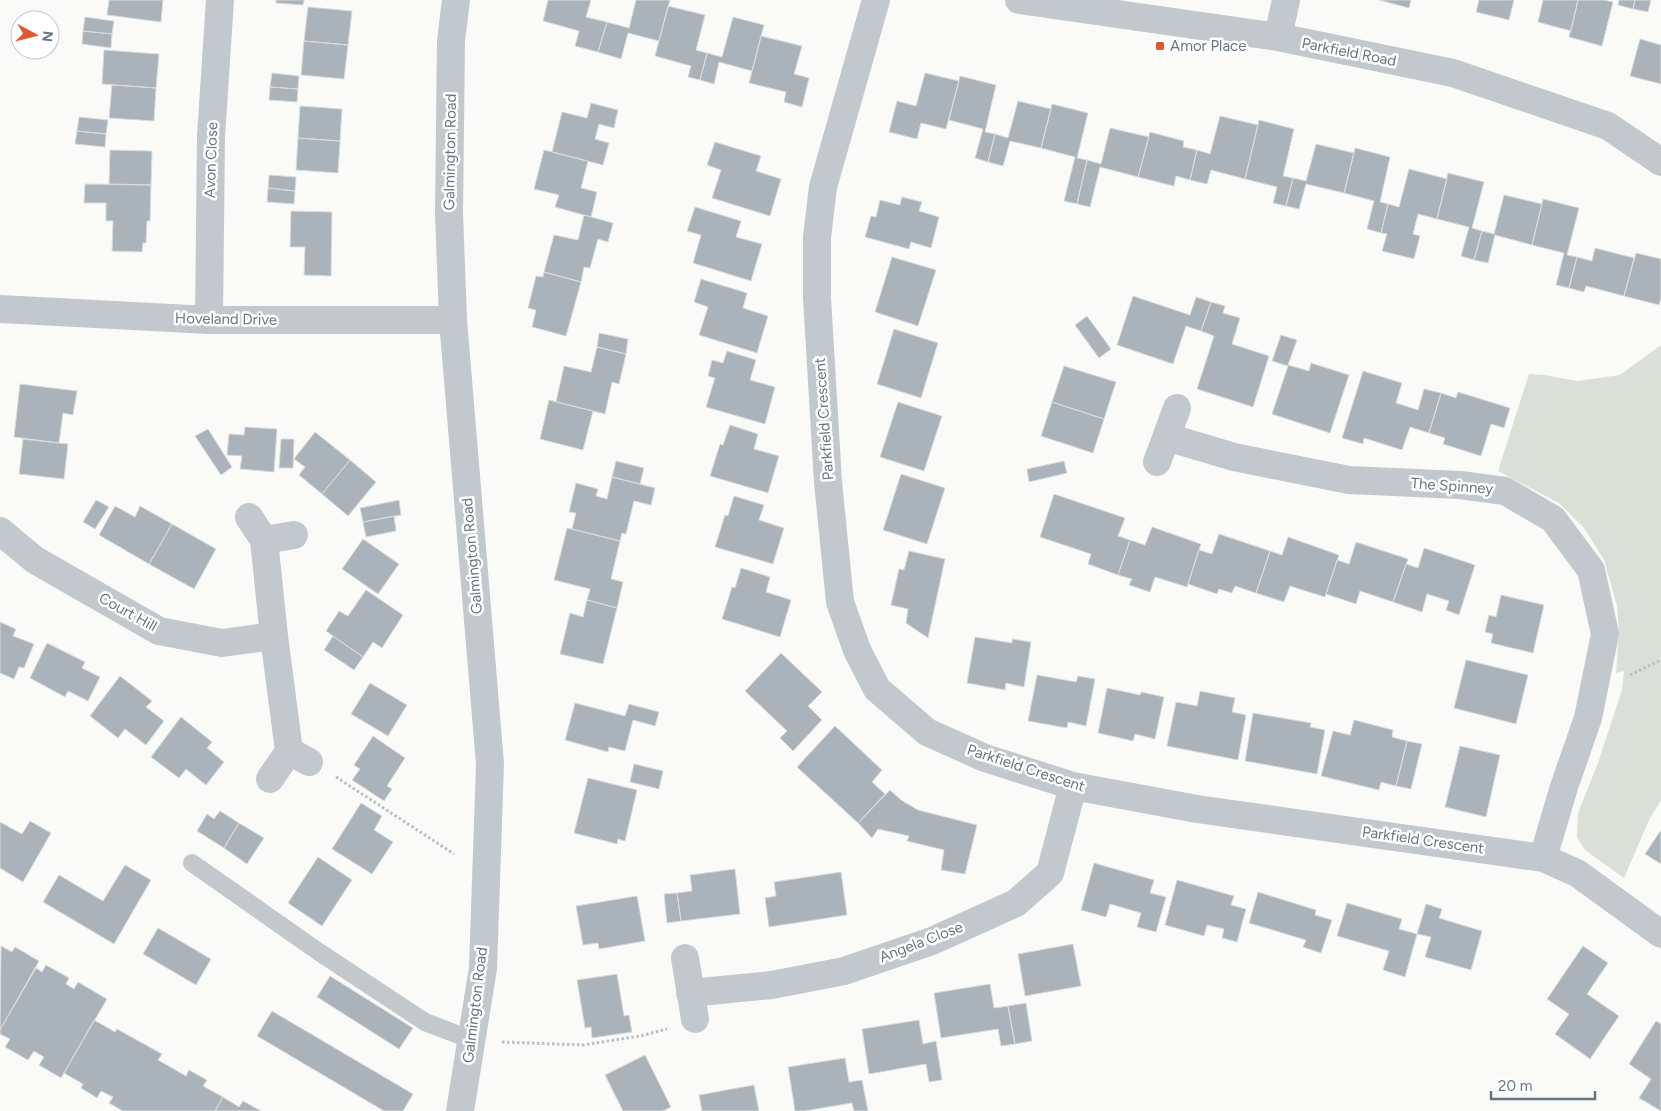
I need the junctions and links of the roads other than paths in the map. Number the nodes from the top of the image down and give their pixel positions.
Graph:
1 (220, 0) edge
2 (456, 0) edge
3 (876, 0) edge
4 (1019, 0) edge
5 (1286, 0) edge
6 (1278, 38) junction
7 (1661, 162) edge
8 (0, 309) edge
9 (209, 320) junction
10 (453, 320) junction
11 (1177, 408) dead end
12 (1167, 437) junction
13 (1157, 462) dead end
14 (249, 517) dead end
15 (0, 531) edge
16 (294, 535) dead end
17 (264, 540) junction
18 (274, 636) junction
19 (270, 779) dead end
20 (1073, 786) junction
21 (1542, 858) junction
22 (192, 863) dead end
23 (1661, 934) edge
24 (685, 958) dead end
25 (690, 993) junction
26 (694, 1019) road end
27 (472, 1040) junction
28 (460, 1111) edge

1 - 9 street, Avon Close
2 - 10 street, Galmington Road
3 - 20 street, Parkfield Crescent
4 - 6 street, Parkfield Road
5 - 6 street
6 - 7 street, Parkfield Road
8 - 9 street, Hoveland Drive
9 - 10 street, Hoveland Drive
10 - 27 street, Galmington Road
11 - 12 street
12 - 13 street
12 - 21 street, The Spinney
14 - 17 street
15 - 18 street, Court Hill
16 - 17 street
17 - 18 street
18 - 19 street
20 - 21 street, Parkfield Crescent
20 - 25 street, Angela Close
21 - 23 street, Parkfield Crescent
22 - 27 lane
24 - 25 street
25 - 26 street
27 - 28 street, Galmington Road

